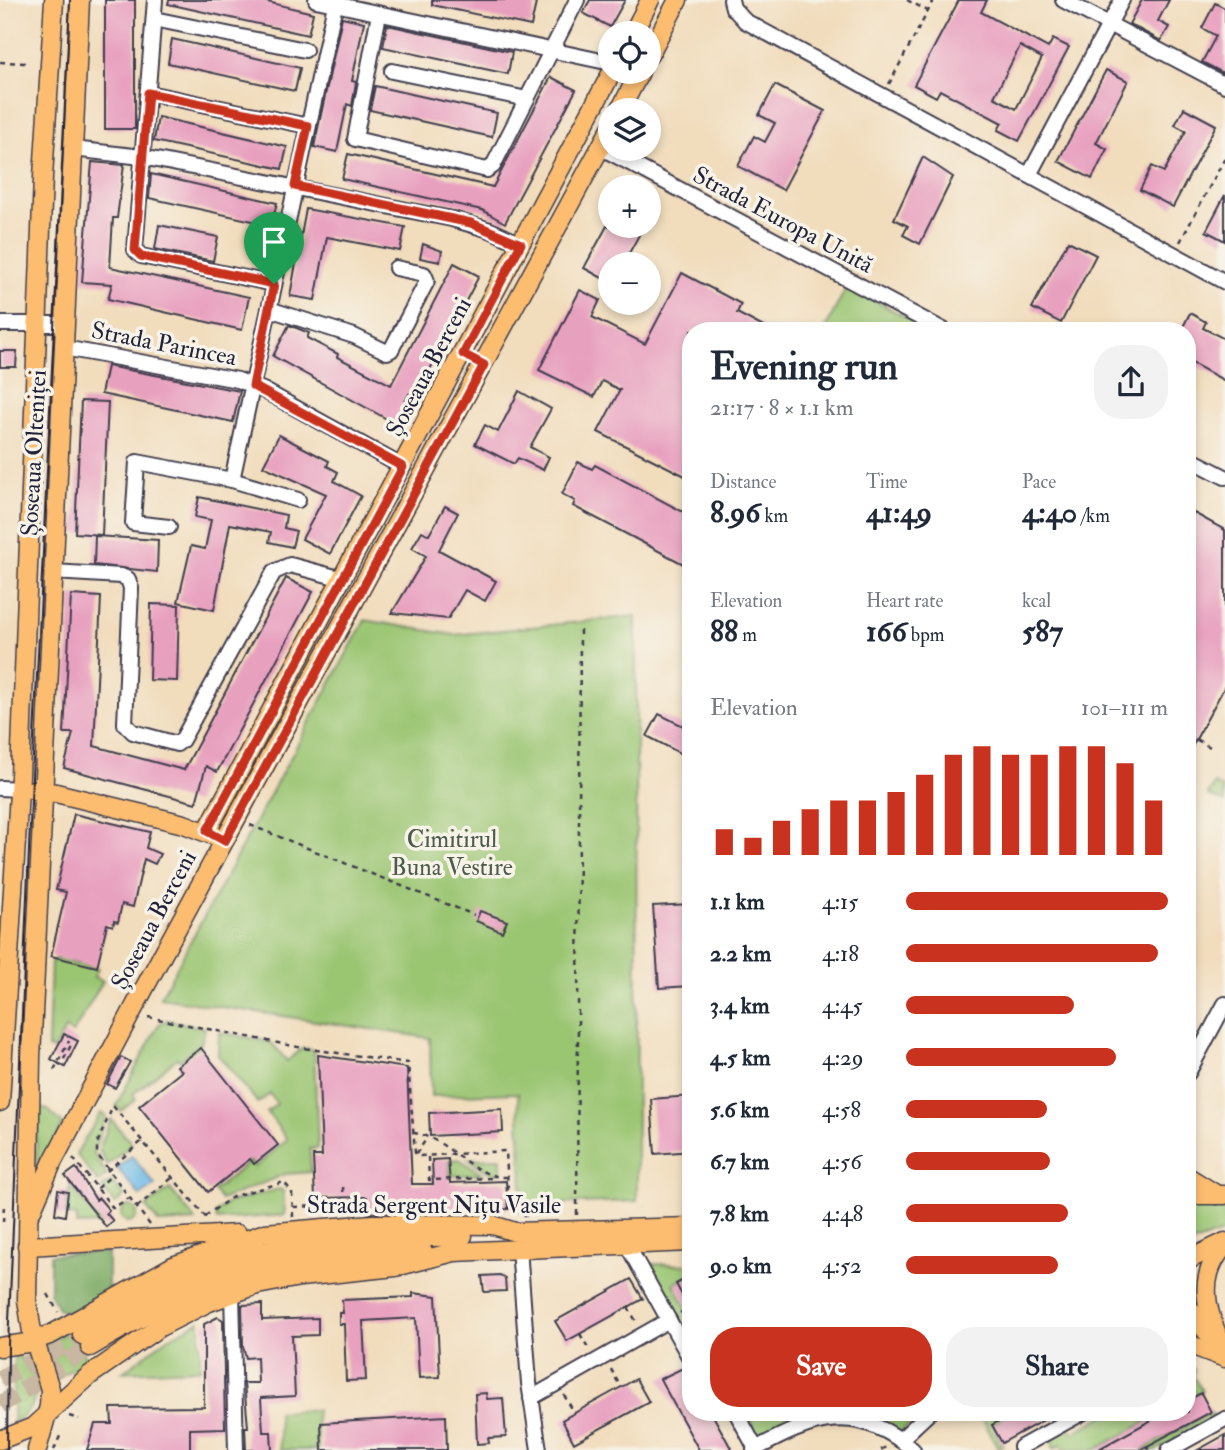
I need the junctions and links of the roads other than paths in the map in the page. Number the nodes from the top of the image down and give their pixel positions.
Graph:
1 (54, 0) edge
2 (80, 0) edge
3 (155, 0) edge
4 (316, 0) edge
5 (390, 0) edge
6 (577, 0) edge
7 (650, 0) edge
8 (678, 0) edge
9 (731, 0) edge
10 (1063, 0) edge
11 (1122, 0) edge
12 (335, 2) edge
13 (383, 14) junction
14 (154, 19) junction
15 (639, 21) edge
16 (1109, 24) junction
17 (661, 32) edge
18 (305, 50) dead end
19 (553, 51) junction
20 (598, 60) edge
21 (391, 71) dead end
22 (606, 84) edge
23 (1225, 86) edge
24 (148, 93) junction
25 (527, 99) junction
26 (308, 126) junction
27 (73, 149) junction
28 (598, 151) edge
29 (142, 157) junction
30 (626, 161) edge
31 (1028, 175) junction
32 (295, 186) junction
33 (521, 244) junction
34 (396, 268) dead end
35 (1225, 282) edge
36 (274, 284) junction
37 (269, 309) junction
38 (38, 322) junction
39 (929, 322) edge
40 (0, 324) edge
41 (65, 324) junction
42 (64, 348) junction
43 (463, 354) junction
44 (484, 365) junction
45 (253, 386) junction
46 (1196, 462) edge
47 (403, 467) junction
48 (1225, 477) edge
49 (232, 480) junction
50 (298, 500) dead end
51 (169, 527) dead end
52 (52, 572) junction
53 (343, 579) junction
54 (0, 789) edge
55 (19, 789) junction
56 (43, 791) junction
57 (207, 831) junction
58 (225, 841) junction
59 (7, 879) edge
60 (1225, 1004) edge
61 (1196, 1058) edge
62 (0, 1102) edge
63 (1196, 1181) edge
64 (1196, 1195) edge
65 (1221, 1195) edge
66 (27, 1222) junction
67 (682, 1227) edge
68 (265, 1233) junction
69 (517, 1240) junction
70 (682, 1242) edge
71 (626, 1243) junction
72 (1225, 1244) edge
73 (27, 1246) junction
74 (454, 1252) junction
75 (1196, 1257) edge
76 (232, 1293) junction
77 (1196, 1317) edge
78 (669, 1320) junction
79 (34, 1341) junction
80 (682, 1344) edge
81 (1196, 1346) edge
82 (0, 1347) edge
83 (1225, 1354) edge
84 (531, 1398) junction
85 (46, 1417) junction
86 (1225, 1419) edge
87 (740, 1421) edge
88 (819, 1421) edge
89 (840, 1421) edge
90 (920, 1421) edge
91 (1068, 1421) edge
92 (1041, 1436) junction
93 (0, 1440) edge
94 (900, 1440) junction
95 (1021, 1447) dead end
96 (37, 1450) edge
97 (236, 1450) edge
98 (538, 1450) edge
99 (755, 1450) edge
100 (913, 1450) edge
101 (1049, 1450) edge
102 (1169, 1450) edge

1 - 38 main road, Șoseaua Olteniței
2 - 27 main road, Șoseaua Olteniței
3 - 14 street
4 - 12 street
5 - 13 street
6 - 19 street
7 - 15 main road
8 - 17 main road
9 - 31 street
10 - 16 street
11 - 16 street
12 - 13 street
12 - 26 street
13 - 19 street
13 - 25 street
14 - 18 street
14 - 24 street
16 - 23 street
16 - 31 street
19 - 20 street
19 - 25 street
21 - 25 street
22 - 33 main road, Șoseaua Berceni
24 - 26 street
24 - 29 street
26 - 32 street
27 - 29 street
27 - 41 main road, Șoseaua Olteniței
28 - 44 main road, Șoseaua Berceni
29 - 32 street
29 - 36 street
30 - 39 street, Strada Europa Unită
31 - 35 street
32 - 33 street
32 - 36 street
33 - 43 main road, Șoseaua Berceni
34 - 37 street
36 - 37 street
37 - 45 street
38 - 40 street
38 - 41 street
38 - 55 main road, Șoseaua Olteniței
41 - 42 main road, Șoseaua Olteniței
42 - 45 street, Strada Parincea
42 - 52 main road, Șoseaua Olteniței
43 - 44 main road
43 - 47 main road, Șoseaua Berceni
44 - 58 main road, Șoseaua Berceni
45 - 47 street, Strada Parincea
45 - 49 street
46 - 48 street
47 - 53 main road, Șoseaua Berceni
49 - 50 street
49 - 51 street
52 - 53 street
52 - 56 main road, Șoseaua Olteniței
53 - 57 main road, Șoseaua Berceni
54 - 55 street
55 - 56 main road
55 - 59 main road, Șoseaua Olteniței
56 - 57 main road
56 - 66 main road, Șoseaua Olteniței
57 - 58 main road
58 - 66 main road, Șoseaua Berceni
59 - 62 main road, Șoseaua Olteniței
60 - 61 street
63 - 65 main road
64 - 65 main road
66 - 73 main road, Șoseaua Olteniței
67 - 69 main road, Strada Sergent Nițu Vasile
68 - 69 main road, Strada Sergent Nițu Vasile
68 - 73 main road
68 - 79 main road, Strada Sergent Nițu Vasile
69 - 71 main road, Strada Sergent Nițu Vasile
69 - 74 main road, Strada Sergent Nițu Vasile
69 - 74 main road
69 - 84 street
70 - 71 main road, Strada Sergent Nițu Vasile
71 - 78 street
72 - 75 main road
72 - 83 main road
73 - 79 main road, Șoseaua Olteniței
74 - 76 main road, Strada Sergent Nițu Vasile
76 - 85 main road, Strada Sergent Nițu Vasile
76 - 97 street
77 - 83 main road
78 - 80 street
78 - 84 street
79 - 82 main road, Strada Sergent Nițu Vasile
79 - 85 main road, Șoseaua Olteniței
81 - 83 main road
84 - 98 street
85 - 93 main road
85 - 96 main road, Șoseaua Olteniței
86 - 102 street
87 - 99 street
88 - 99 street
89 - 94 street
90 - 94 street
91 - 92 street
92 - 95 street
92 - 101 street
94 - 100 street

